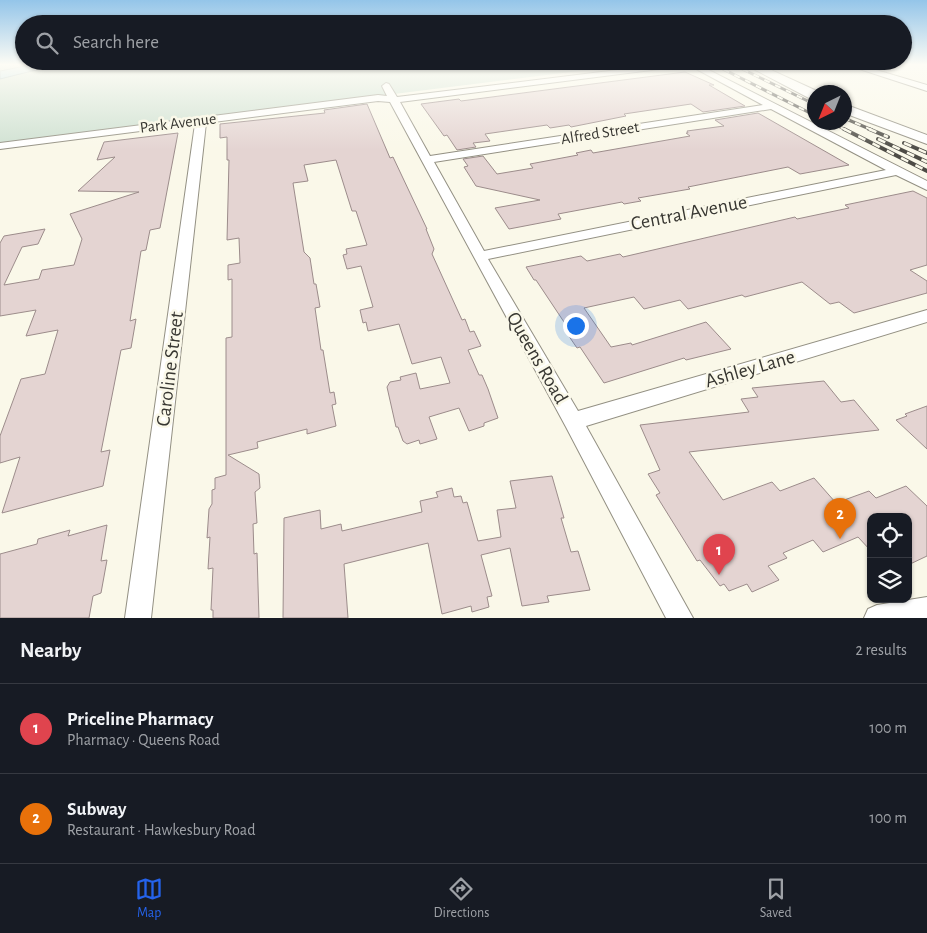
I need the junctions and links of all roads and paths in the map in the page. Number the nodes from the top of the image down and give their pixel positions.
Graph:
1 (390, 93) joint
2 (748, 93) edge
3 (774, 106) junction
4 (852, 111) edge
5 (201, 121) junction
6 (927, 140) edge
7 (0, 146) edge
8 (427, 160) junction
9 (897, 171) junction
10 (927, 186) edge
11 (480, 256) junction
12 (927, 316) edge
13 (573, 421) junction
14 (927, 610) edge
15 (138, 618) edge
16 (680, 618) edge
17 (877, 618) edge

1 - 5 street, Park Avenue
1 - 8 street, Queens Road
2 - 3 street
3 - 8 street, Alfred Street
3 - 9 street
4 - 6 street
5 - 7 street, Park Avenue
5 - 15 street, Caroline Street
8 - 11 street, Queens Road
9 - 10 street
9 - 11 street, Central Avenue
11 - 13 street, Queens Road
12 - 13 street, Ashley Lane
13 - 16 street, Queens Road
14 - 17 street

